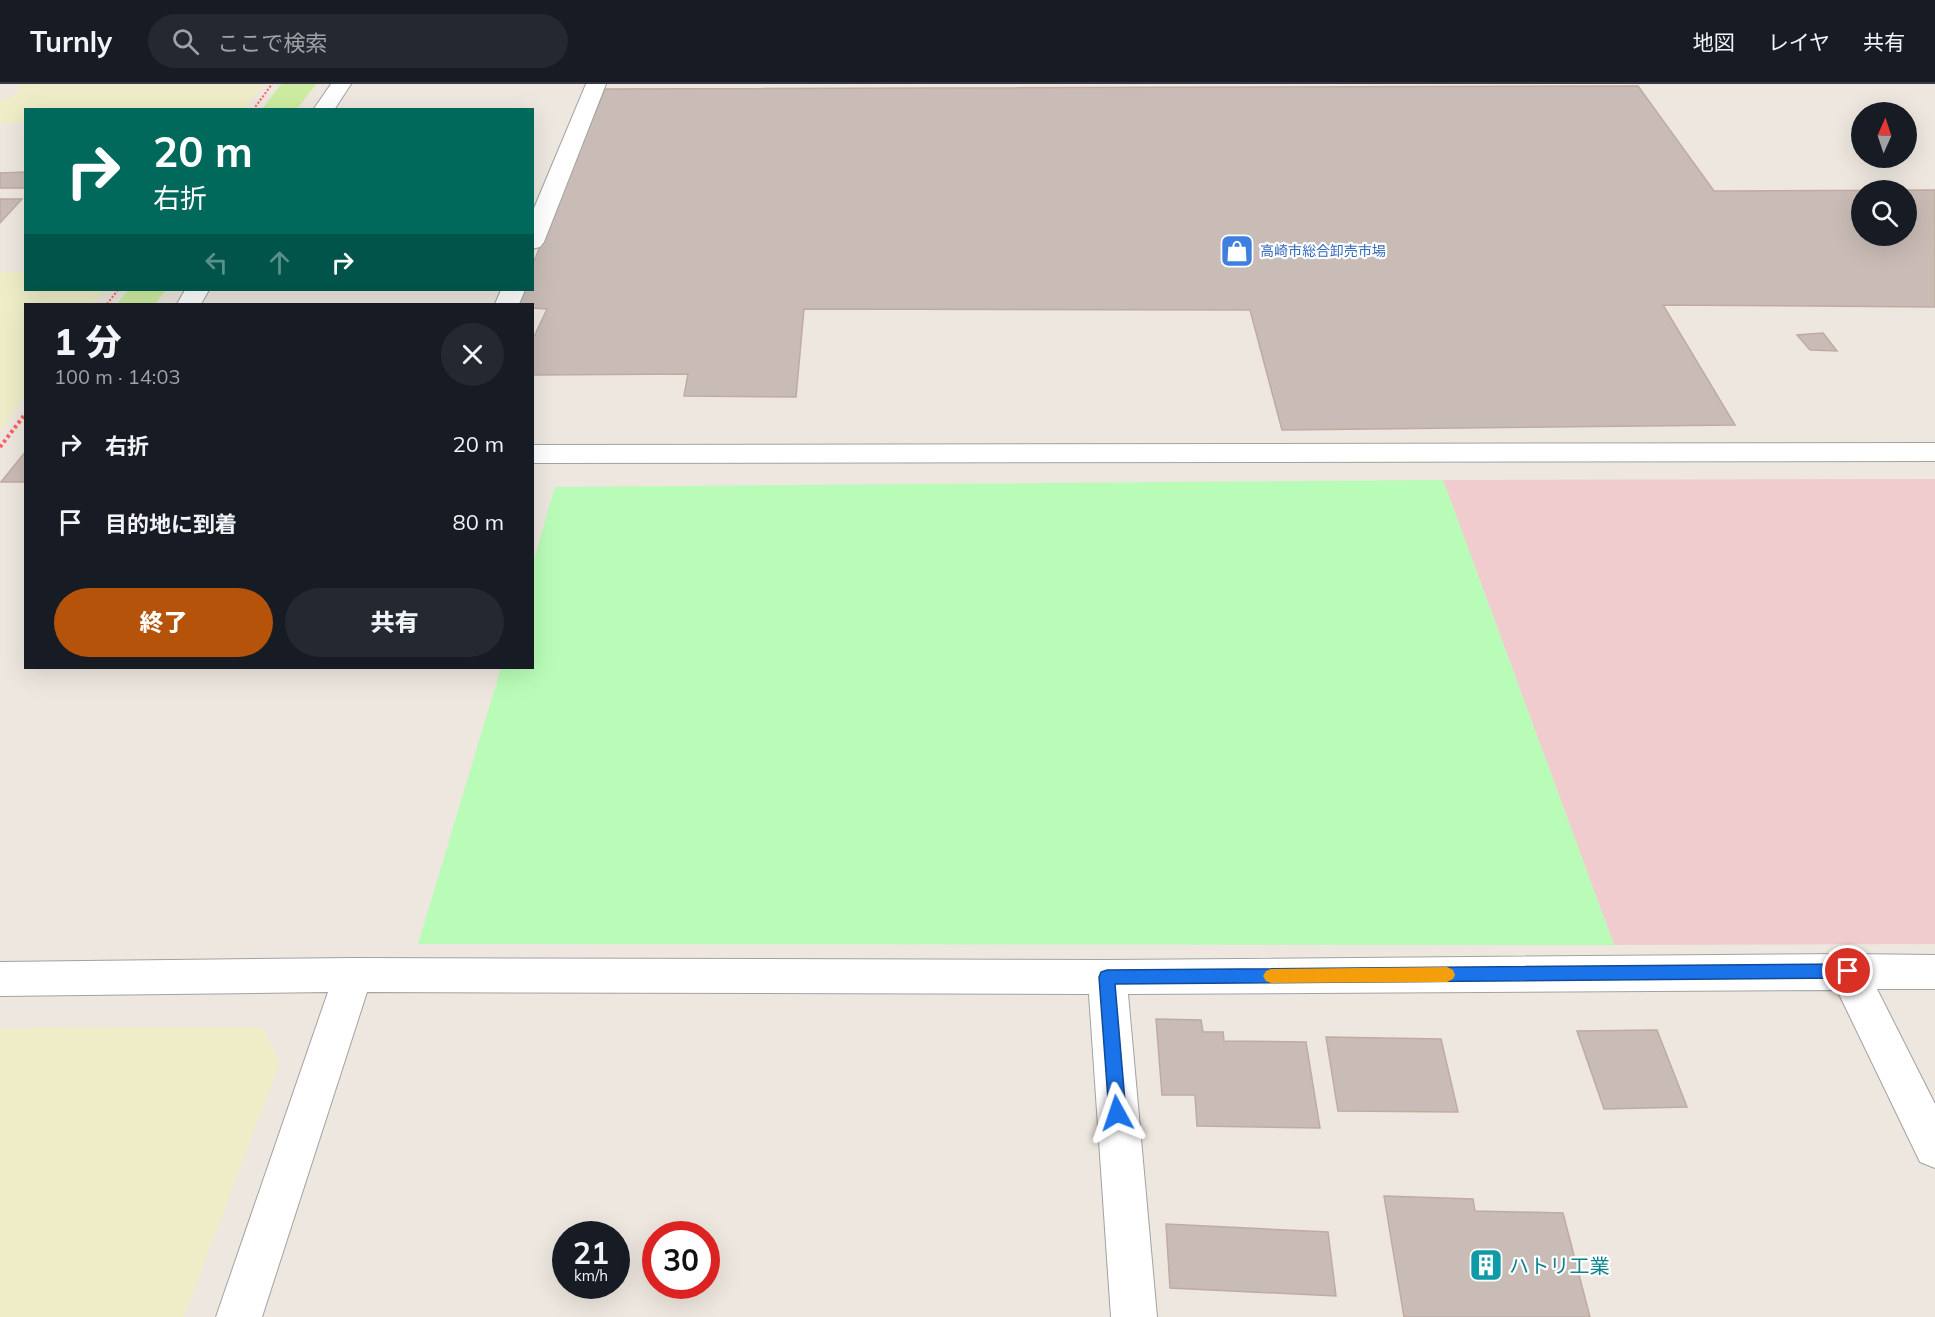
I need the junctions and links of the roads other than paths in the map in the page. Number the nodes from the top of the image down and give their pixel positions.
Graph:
1 (341, 84) edge
2 (596, 84) edge
3 (324, 108) edge
4 (534, 237) edge
5 (1935, 452) edge
6 (534, 454) edge
7 (1848, 971) junction
8 (1935, 972) edge
9 (352, 975) junction
10 (1107, 977) junction
11 (0, 979) edge
12 (1935, 1148) edge
13 (239, 1317) edge
14 (1134, 1317) edge

1 - 3 street
2 - 4 street
5 - 6 street
7 - 8 street
7 - 10 street
7 - 12 street
9 - 10 street
9 - 11 street
9 - 13 street
10 - 14 street

